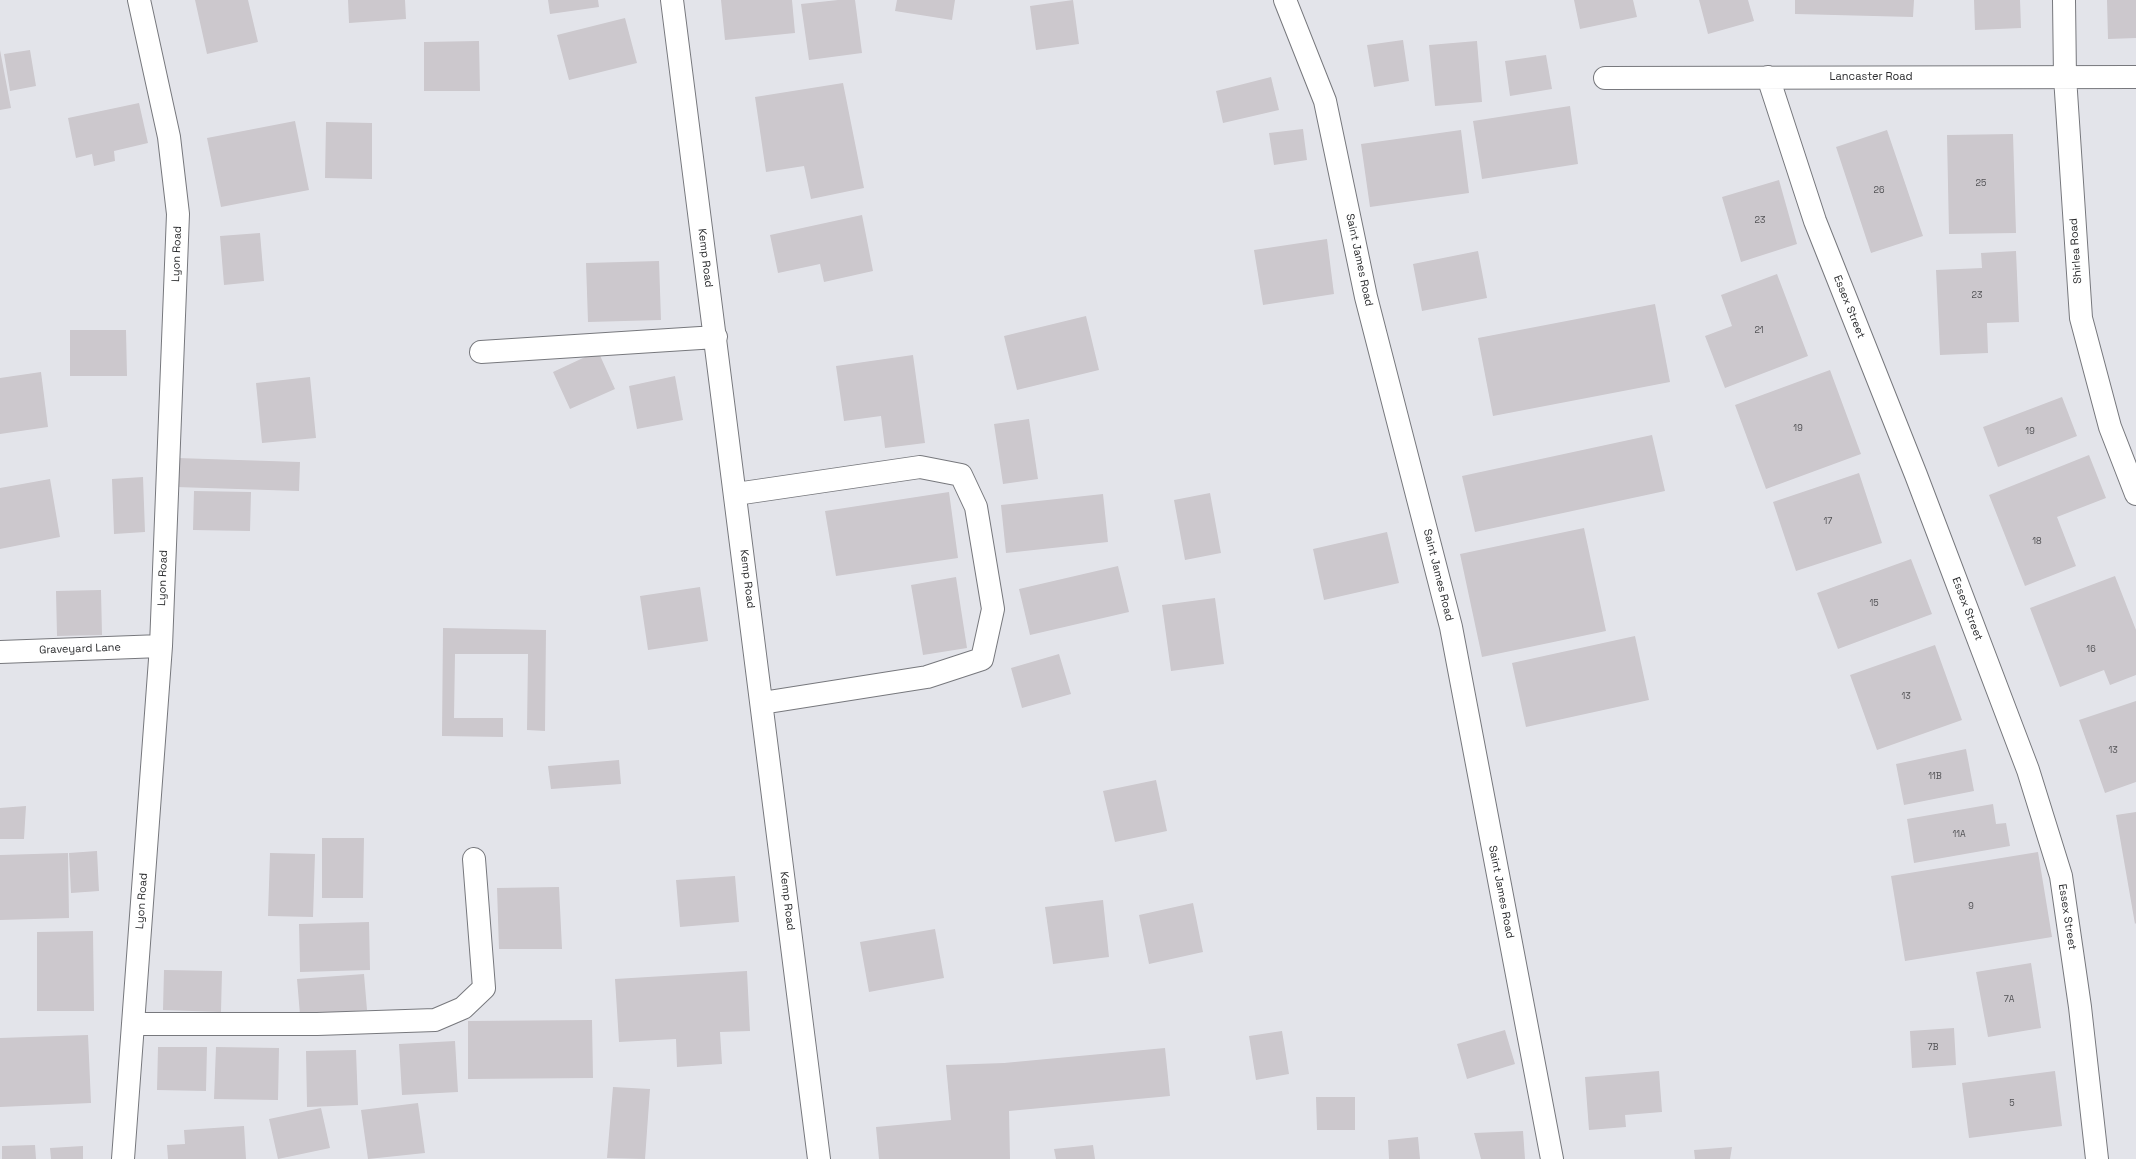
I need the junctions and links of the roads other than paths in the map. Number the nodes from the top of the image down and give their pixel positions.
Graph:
1 (139, 0) edge
2 (672, 0) edge
3 (1286, 0) edge
4 (2064, 0) edge
5 (1768, 77) junction
6 (2065, 77) junction
7 (2136, 77) edge
8 (1605, 78) dead end
9 (716, 337) junction
10 (480, 352) dead end
11 (736, 494) junction
12 (2136, 494) edge
13 (161, 646) junction
14 (0, 652) edge
15 (762, 703) junction
16 (474, 859) dead end
17 (133, 1024) junction
18 (123, 1159) edge
19 (819, 1159) edge
20 (1552, 1159) edge
21 (2098, 1159) edge

1 - 13 street, Lyon Road
2 - 9 street, Kemp Road
3 - 20 street, Saint James Road
4 - 6 street, Shirlea Road
5 - 6 street, Lancaster Road
5 - 8 street, Lancaster Road
5 - 21 street, Essex Street
6 - 7 street, Lancaster Road
6 - 12 street, Shirlea Road
9 - 10 street
9 - 11 street, Kemp Road
11 - 15 street, Kemp Road
11 - 15 street
13 - 14 street, Graveyard Lane
13 - 17 street, Lyon Road
15 - 19 street, Kemp Road
16 - 17 street
17 - 18 street, Lyon Road

